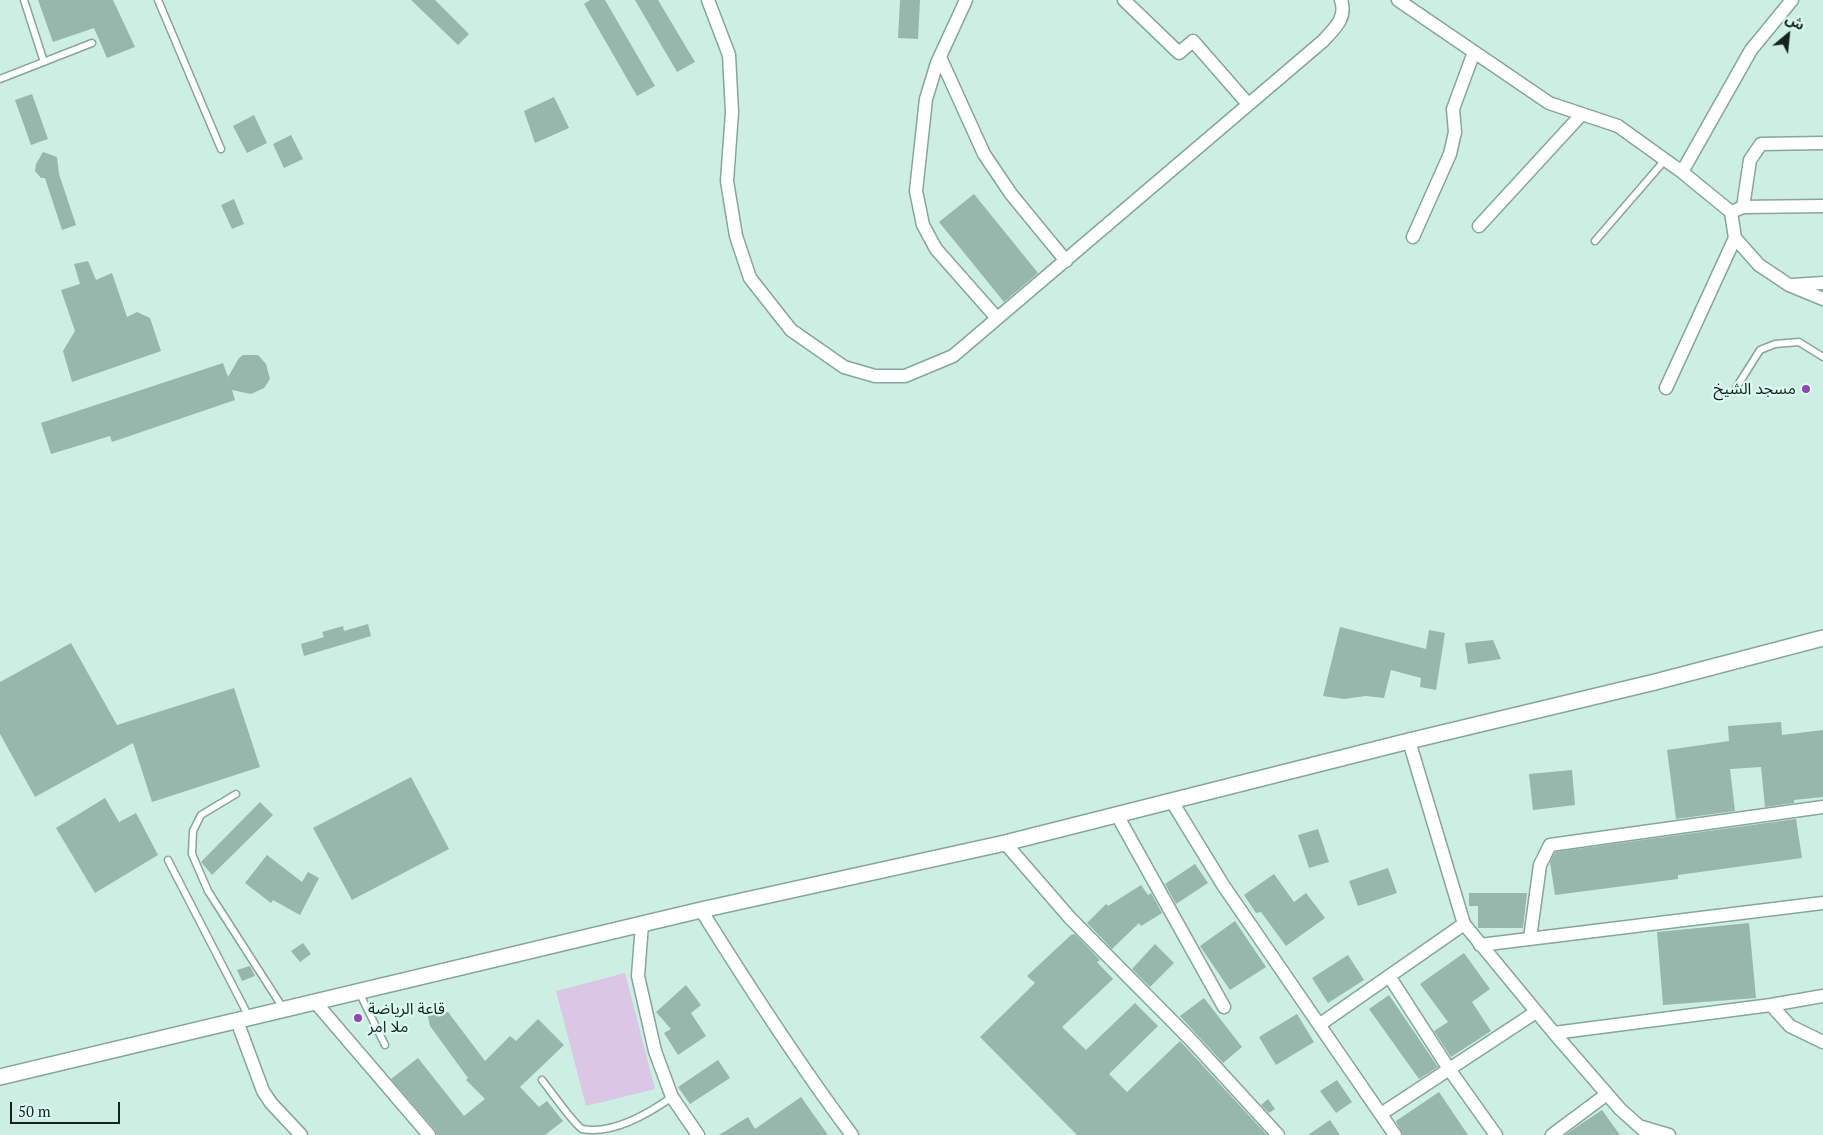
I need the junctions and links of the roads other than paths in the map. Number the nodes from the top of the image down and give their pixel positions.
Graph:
1 (24, 0) edge
2 (158, 0) edge
3 (708, 0) edge
4 (966, 0) edge
5 (1124, 0) edge
6 (1341, 0) edge
7 (1398, 0) edge
8 (1792, 0) edge
9 (92, 43) dead end
10 (1474, 52) junction
11 (940, 57) junction
12 (44, 62) junction
13 (0, 79) edge
14 (1248, 104) junction
15 (1581, 115) junction
16 (1823, 143) edge
17 (221, 149) dead end
18 (1665, 160) junction
19 (1682, 172) junction
20 (1823, 206) edge
21 (1743, 207) junction
22 (1731, 212) junction
23 (1479, 226) dead end
24 (1413, 237) dead end
25 (1735, 238) junction
26 (1595, 241) dead end
27 (1066, 261) junction
28 (1823, 283) edge
29 (1789, 285) junction
30 (1823, 300) edge
31 (996, 317) junction
32 (1823, 356) edge
33 (1666, 388) dead end
34 (1736, 388) dead end
35 (1823, 638) edge
36 (1409, 740) junction
37 (236, 794) dead end
38 (1171, 800) junction
39 (1823, 807) edge
40 (1117, 814) junction
41 (1005, 843) junction
42 (168, 860) dead end
43 (1823, 903) edge
44 (701, 910) junction
45 (642, 924) junction
46 (1464, 924) junction
47 (1530, 938) junction
48 (1480, 945) junction
49 (1389, 976) junction
50 (359, 992) junction
51 (1823, 996) edge
52 (316, 1003) junction
53 (1771, 1006) junction
54 (1224, 1007) dead end
55 (284, 1010) junction
56 (1536, 1012) junction
57 (243, 1019) junction
58 (1319, 1025) junction
59 (1554, 1033) junction
60 (1823, 1042) edge
61 (385, 1045) dead end
62 (1449, 1069) junction
63 (0, 1077) edge
64 (542, 1080) dead end
65 (1607, 1094) junction
66 (672, 1097) junction
67 (1381, 1114) junction
68 (1644, 1132) edge
69 (301, 1135) edge
70 (429, 1135) edge
71 (698, 1135) edge
72 (852, 1135) edge
73 (1278, 1135) edge
74 (1395, 1135) edge
75 (1496, 1135) edge
76 (1552, 1135) edge
77 (1669, 1135) edge

1 - 12 lane
2 - 17 lane
3 - 31 street
4 - 11 street
5 - 14 street
6 - 14 street
7 - 10 street
8 - 19 street
9 - 12 lane
10 - 15 street
10 - 24 street
11 - 27 street
11 - 31 street
12 - 13 lane
14 - 27 street
15 - 18 street
15 - 23 street
16 - 21 street
18 - 19 street
18 - 26 lane
19 - 22 street
20 - 21 street
21 - 22 street
22 - 25 street
25 - 29 street
25 - 33 street
27 - 31 street
28 - 29 street
29 - 30 street
32 - 34 lane
35 - 36 street
36 - 38 street
36 - 46 street
37 - 55 lane
38 - 40 street
38 - 58 street
39 - 47 street
40 - 41 street
40 - 54 street
41 - 44 street
41 - 73 street
42 - 57 lane
43 - 47 street
44 - 45 street
44 - 72 street
45 - 50 street
45 - 66 street
46 - 48 street
46 - 49 street
47 - 48 street
48 - 56 street
49 - 58 street
49 - 62 street
50 - 52 street
50 - 61 lane
51 - 53 street
52 - 55 street
52 - 70 street
53 - 59 street
53 - 60 street
55 - 57 street
56 - 59 street
56 - 62 street
57 - 63 street
57 - 69 street
58 - 67 street
59 - 65 street
62 - 67 street
62 - 75 street
64 - 66 lane
65 - 68 street
65 - 76 street
66 - 71 street
67 - 74 street
68 - 77 street

